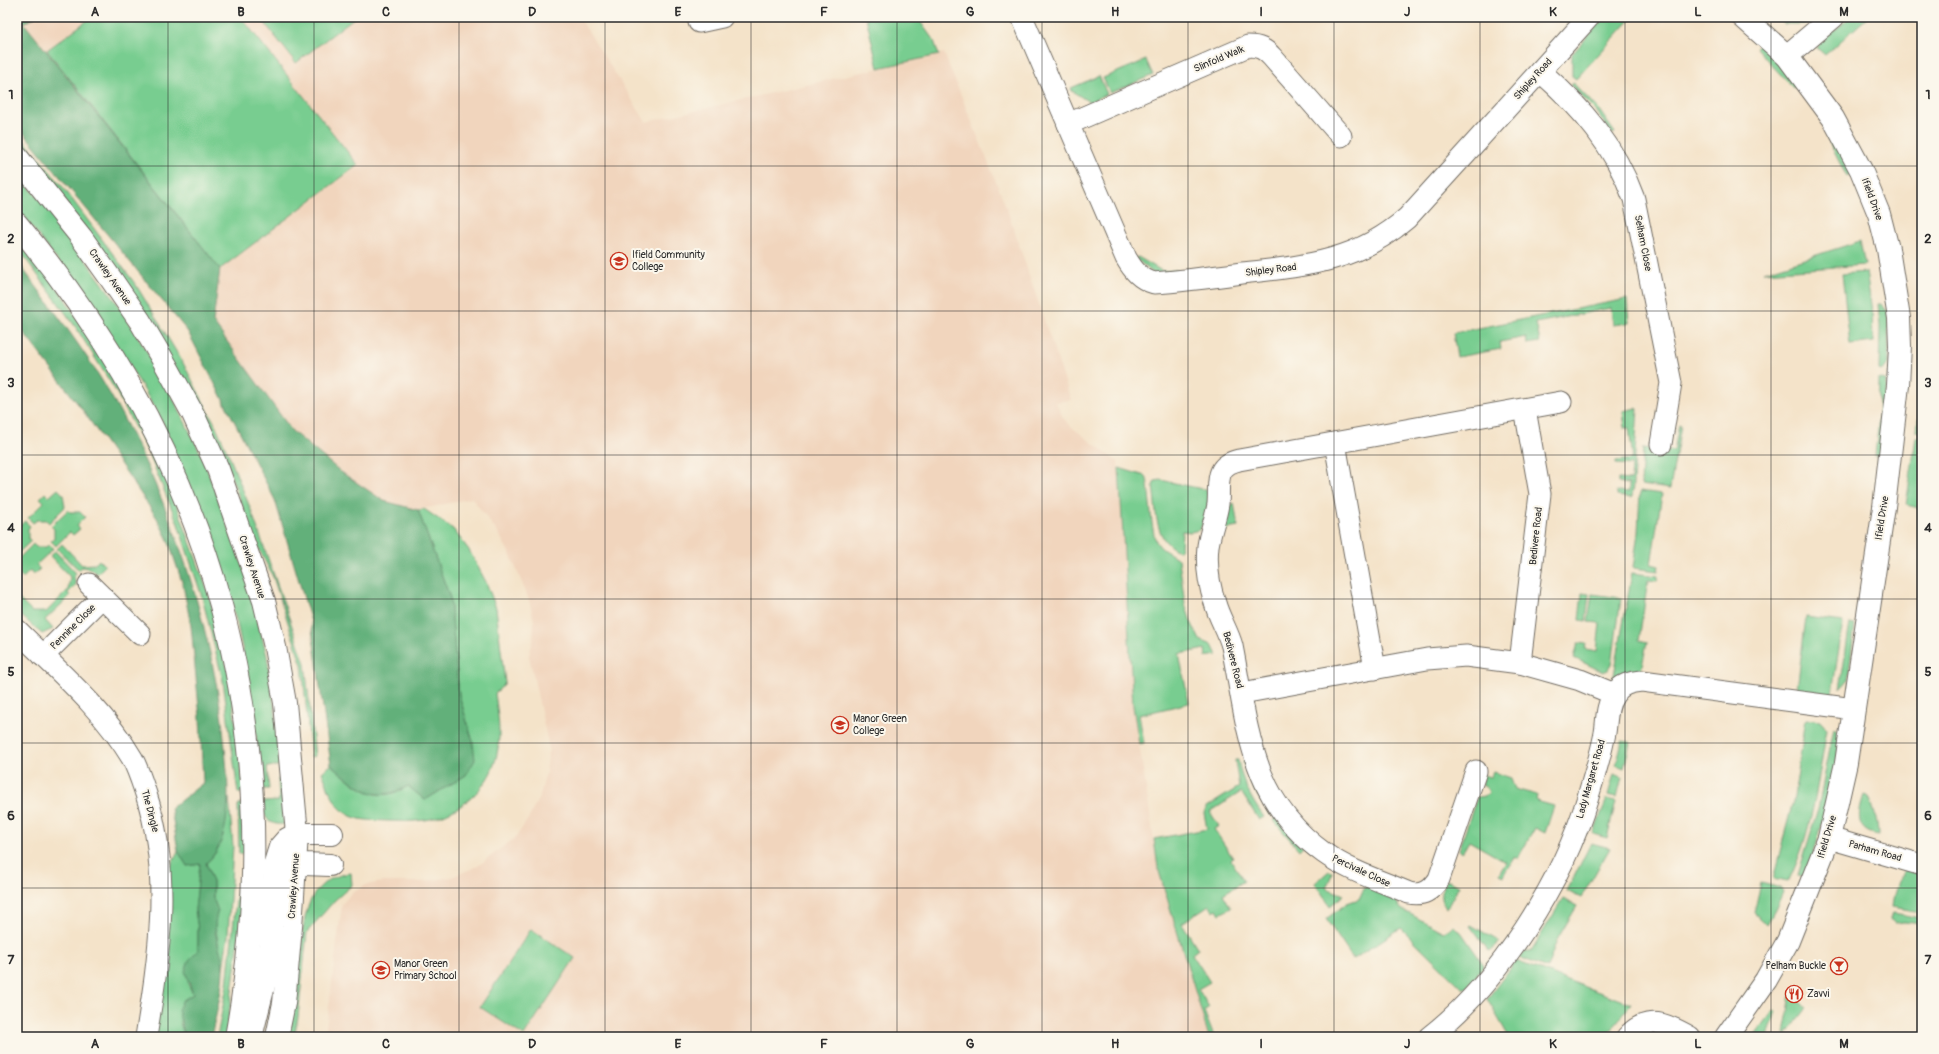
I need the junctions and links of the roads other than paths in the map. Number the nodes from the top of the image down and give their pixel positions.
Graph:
1 (722, 17) edge
2 (1022, 17) edge
3 (1588, 17) edge
4 (1743, 17) edge
5 (1833, 17) edge
6 (699, 22) dead end
7 (1787, 56) junction
8 (1540, 71) junction
9 (1068, 124) junction
10 (1341, 136) dead end
11 (17, 157) edge
12 (17, 224) edge
13 (1561, 402) dead end
14 (1525, 409) junction
15 (1335, 443) junction
16 (1661, 444) dead end
17 (17, 630) edge
18 (140, 634) dead end
19 (43, 656) junction
20 (1520, 663) junction
21 (1375, 669) junction
22 (1242, 693) junction
23 (1614, 694) junction
24 (1854, 709) junction
25 (1476, 771) dead end
26 (254, 823) junction
27 (297, 834) junction
28 (332, 834) dead end
29 (1829, 838) junction
30 (287, 859) junction
31 (1922, 865) edge
32 (293, 902) junction
33 (146, 1037) edge
34 (236, 1037) edge
35 (250, 1037) edge
36 (277, 1037) edge
37 (1429, 1037) edge
38 (1627, 1037) edge
39 (1690, 1037) edge
40 (1726, 1037) edge

1 - 6 street
2 - 9 street, Shipley Road
3 - 8 street, Shipley Road
4 - 7 main road, Ifield Drive
5 - 7 main road
7 - 24 main road, Ifield Drive
8 - 9 street, Shipley Road
8 - 16 street, Selham Close
9 - 10 street, Slinfold Walk
11 - 27 main road, Crawley Avenue
12 - 26 main road
13 - 14 street, Bedivere Road
14 - 15 street, Bedivere Road
14 - 20 street, Bedivere Road
15 - 21 street
15 - 22 street, Bedivere Road
17 - 19 street, The Dingle
18 - 19 street, Pennine Close
19 - 33 street, The Dingle
20 - 21 street, Bedivere Road
20 - 23 street, Bedivere Road
21 - 22 street, Bedivere Road
22 - 25 street, Percivale Close
23 - 24 street
23 - 37 street, Lady Margaret Road
24 - 29 main road, Ifield Drive
26 - 30 main road
26 - 34 main road
27 - 28 main road
27 - 30 main road, Crawley Avenue
29 - 31 street, Parham Road
29 - 40 main road, Ifield Drive
30 - 32 main road, Crawley Avenue
30 - 32 main road
30 - 35 main road
32 - 36 main road, Crawley Avenue
38 - 39 street

